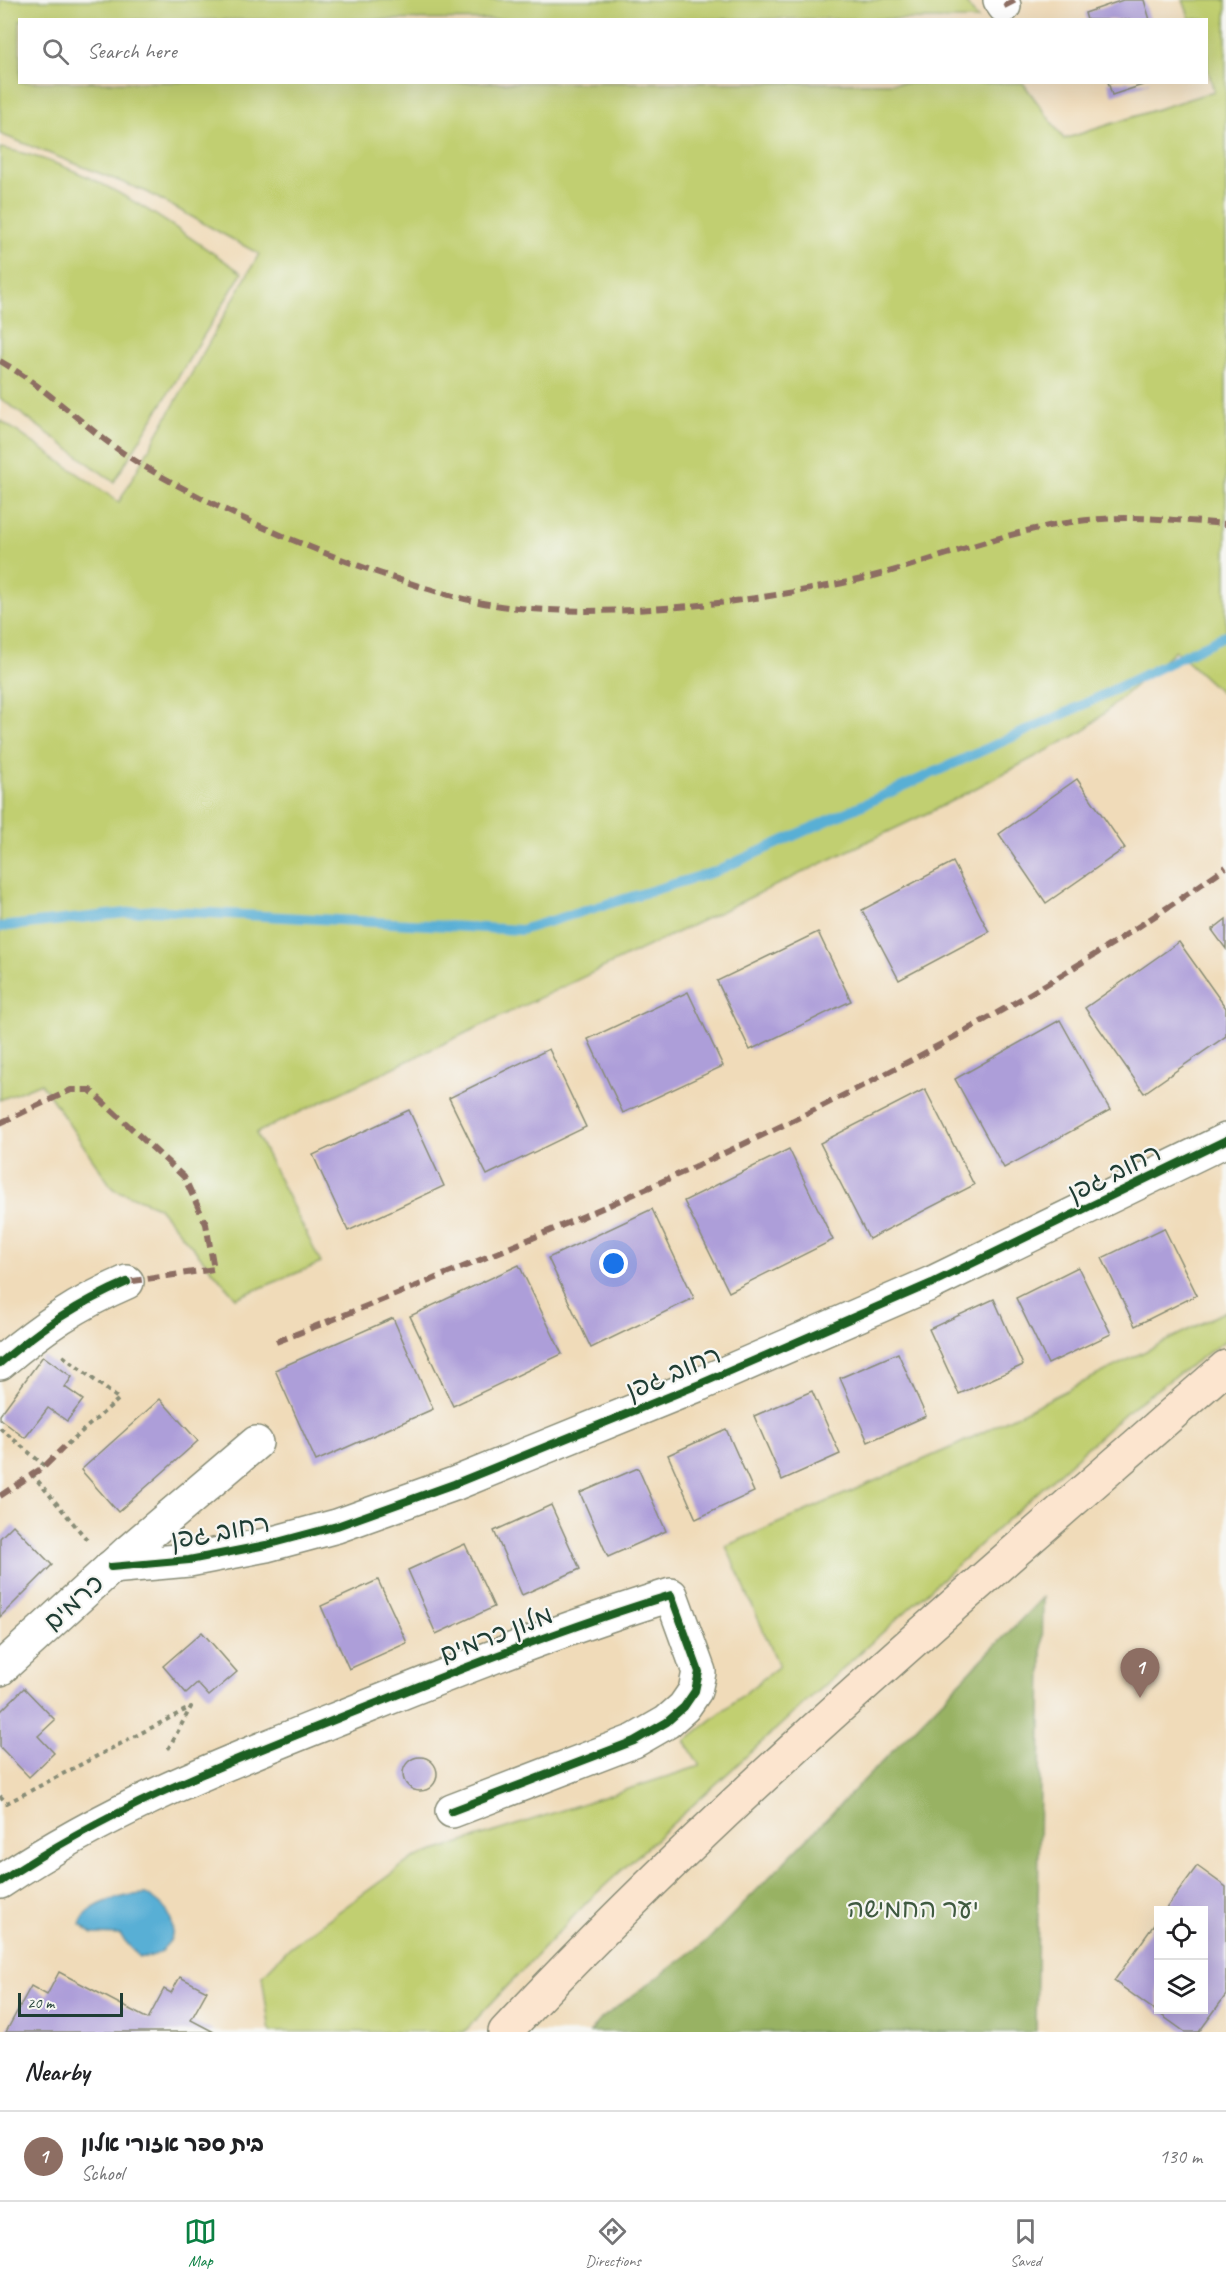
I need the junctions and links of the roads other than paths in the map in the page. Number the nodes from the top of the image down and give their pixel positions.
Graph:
1 (1226, 1140) edge
2 (127, 1282) dead end
3 (0, 1363) edge
4 (1226, 1367) edge
5 (256, 1443) dead end
6 (111, 1567) junction
7 (0, 1669) edge
8 (452, 1811) dead end
9 (0, 1882) edge
10 (505, 2032) edge

1 - 6 street, רחוב גפן
2 - 3 street
4 - 10 main road
5 - 6 street, כרמים
6 - 7 street, כרמים
8 - 9 street, מלון כרמים

